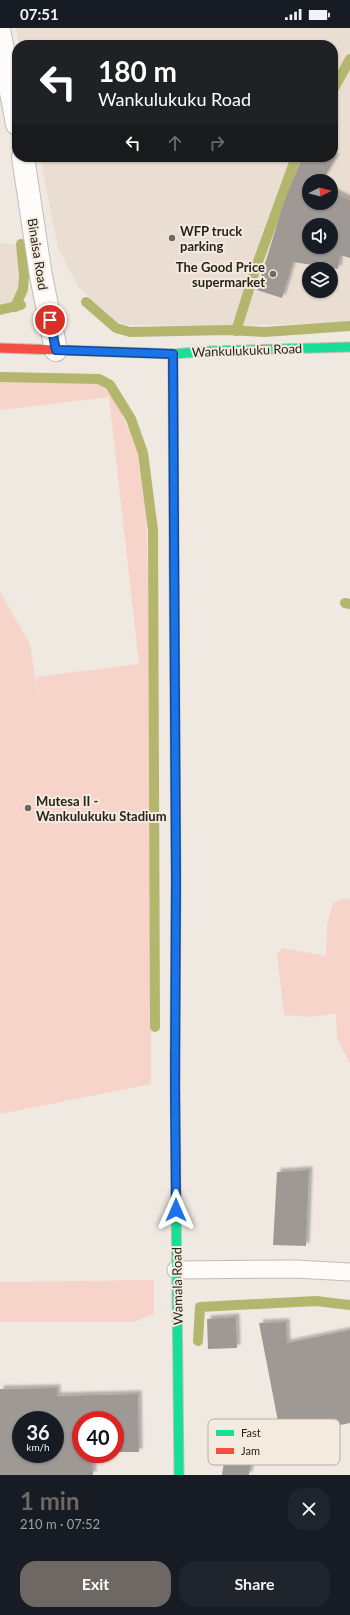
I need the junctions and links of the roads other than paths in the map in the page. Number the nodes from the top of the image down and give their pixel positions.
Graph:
1 (0, 34) edge
2 (12, 98) edge
3 (24, 162) edge
4 (350, 347) edge
5 (0, 348) edge
6 (56, 350) junction
7 (173, 354) junction
8 (176, 1270) junction
9 (350, 1272) edge
10 (178, 1475) edge

1 - 2 street
3 - 6 street, Binaisa Road
4 - 7 street, Wankulukuku Road
5 - 6 street, Wankulukuku Road
6 - 7 street, Wankulukuku Road
7 - 8 street, Wamala Road
8 - 9 lane
8 - 10 street, Wamala Road

